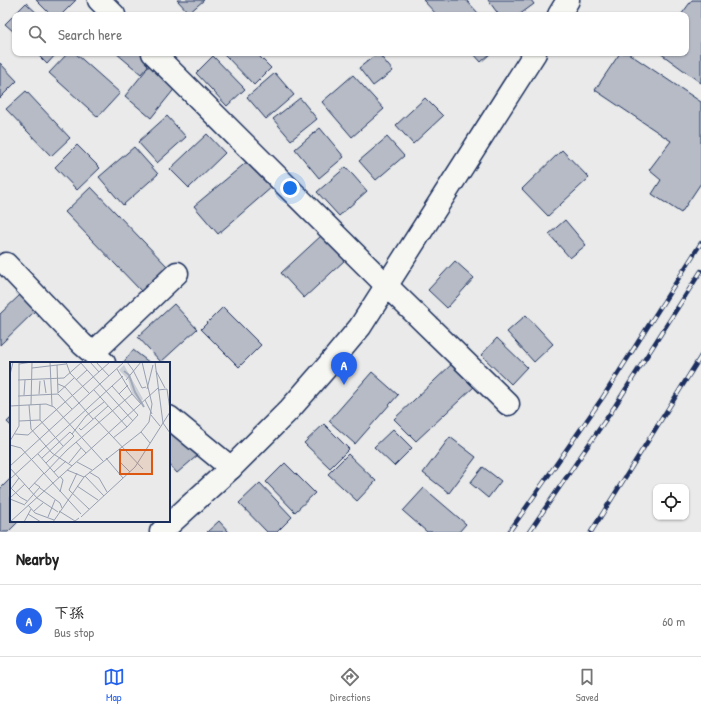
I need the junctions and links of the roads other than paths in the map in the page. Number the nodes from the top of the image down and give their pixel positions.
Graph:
1 (99, 0) edge
2 (568, 0) edge
3 (111, 12) edge
4 (561, 12) edge
5 (156, 56) edge
6 (533, 56) edge
7 (6, 264) dead end
8 (177, 274) dead end
9 (386, 286) junction
10 (99, 358) edge
11 (508, 404) dead end
12 (170, 418) edge
13 (231, 468) junction
14 (160, 532) edge

1 - 3 street
2 - 4 street
5 - 9 street
6 - 9 street
7 - 10 street
8 - 10 street
9 - 11 street
9 - 13 street
12 - 13 street
13 - 14 street

